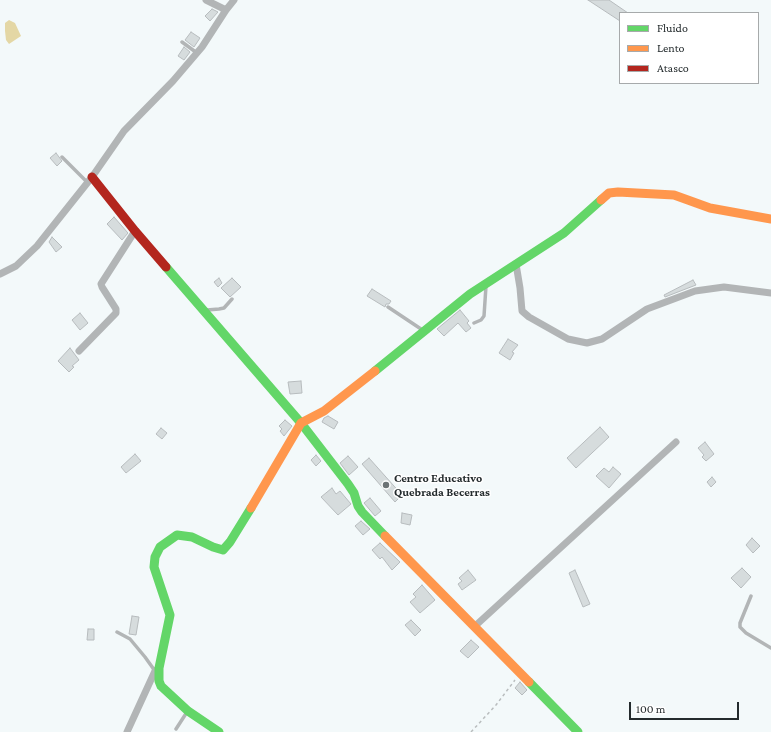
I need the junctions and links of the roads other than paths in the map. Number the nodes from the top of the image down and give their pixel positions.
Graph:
1 (206, 0) edge
2 (234, 0) edge
3 (226, 10) junction
4 (182, 42) dead end
5 (197, 53) junction
6 (62, 157) dead end
7 (90, 180) junction
8 (771, 219) edge
9 (135, 230) junction
10 (516, 264) junction
11 (0, 274) edge
12 (486, 284) junction
13 (771, 293) edge
14 (232, 300) dead end
15 (388, 307) dead end
16 (203, 310) junction
17 (474, 323) dead end
18 (424, 331) junction
19 (79, 351) dead end
20 (301, 423) junction
21 (676, 442) dead end
22 (751, 596) dead end
23 (474, 627) junction
24 (117, 632) dead end
25 (771, 648) edge
26 (157, 670) junction
27 (188, 711) junction
28 (176, 729) dead end
29 (127, 732) edge
30 (218, 732) edge
31 (578, 732) edge

1 - 3 street
2 - 3 street
3 - 5 street
4 - 5 lane
5 - 7 street
6 - 7 lane
7 - 9 street
7 - 11 street
8 - 10 street
9 - 16 street
9 - 19 street
10 - 12 street
10 - 13 street
12 - 17 lane
12 - 18 street
14 - 16 lane
15 - 18 lane
16 - 20 street
18 - 20 street
20 - 23 street
20 - 26 street
21 - 23 street
22 - 25 lane
23 - 31 street
24 - 26 lane
26 - 27 street
26 - 29 street
27 - 28 lane
27 - 30 street

